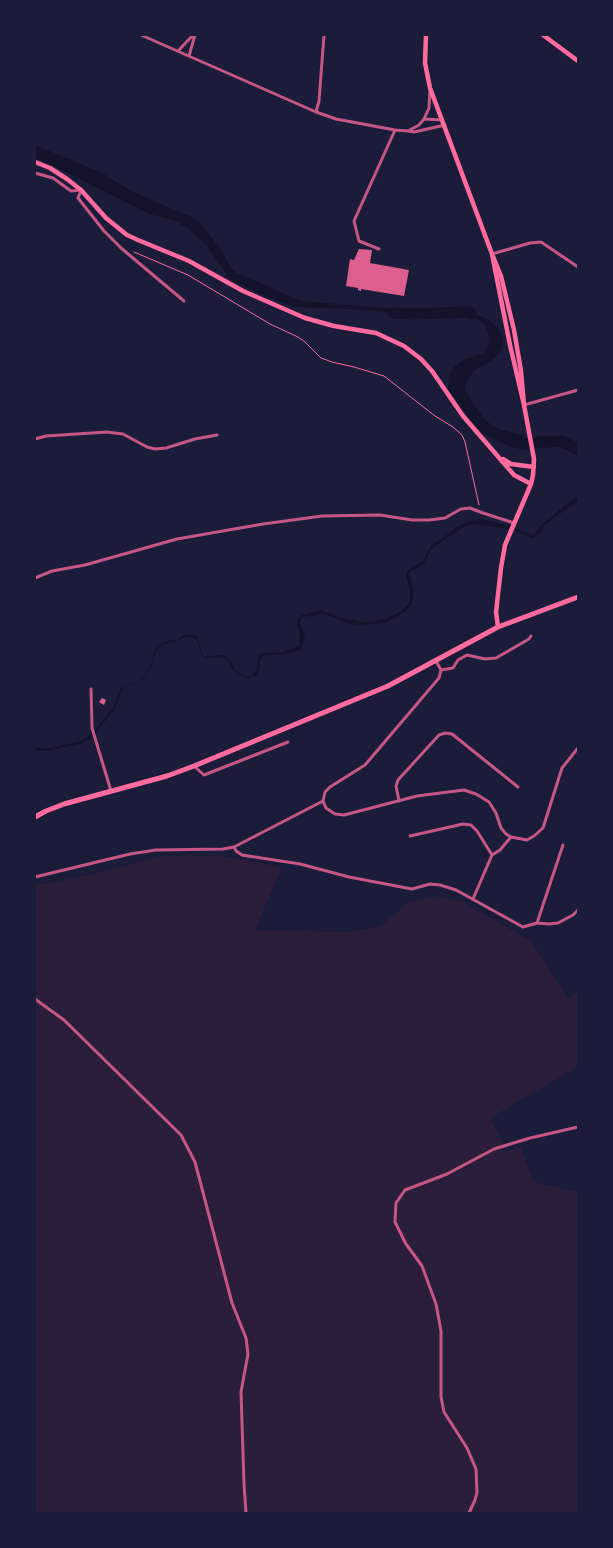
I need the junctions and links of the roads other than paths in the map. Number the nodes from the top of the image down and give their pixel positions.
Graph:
1 (141, 35) edge
2 (194, 35) edge
3 (324, 35) edge
4 (426, 35) edge
5 (543, 35) edge
6 (178, 51) junction
7 (189, 56) junction
8 (578, 61) edge
9 (430, 88) junction
10 (316, 112) junction
11 (424, 119) junction
12 (443, 123) junction
13 (395, 130) junction
14 (408, 131) junction
15 (35, 162) edge
16 (35, 173) edge
17 (81, 190) junction
18 (379, 249) dead end
19 (492, 254) junction
20 (578, 267) edge
21 (184, 301) dead end
22 (578, 390) edge
23 (524, 405) junction
24 (216, 435) dead end
25 (35, 439) edge
26 (499, 457) junction
27 (534, 466) junction
28 (531, 484) junction
29 (514, 523) junction
30 (35, 578) edge
31 (578, 597) edge
32 (498, 627) junction
33 (531, 636) dead end
34 (436, 661) junction
35 (441, 670) junction
36 (91, 688) dead end
37 (288, 742) dead end
38 (578, 748) edge
39 (194, 766) junction
40 (518, 787) dead end
41 (111, 792) junction
42 (323, 801) junction
43 (399, 801) junction
44 (35, 817) edge
45 (410, 836) dead end
46 (511, 837) junction
47 (563, 844) dead end
48 (234, 847) junction
49 (492, 854) junction
50 (35, 877) edge
51 (473, 900) junction
52 (578, 910) edge
53 (537, 923) junction
54 (35, 999) edge
55 (578, 1127) edge
56 (246, 1513) edge
57 (469, 1513) edge

1 - 6 street
2 - 6 street
2 - 7 street
3 - 10 street
4 - 9 main road
5 - 8 main road
6 - 7 street
7 - 10 street
9 - 11 street
9 - 12 main road
10 - 13 street
11 - 12 street
11 - 14 street
12 - 14 street
12 - 19 main road
13 - 14 street
13 - 18 street
15 - 17 main road
16 - 17 street
17 - 21 street
17 - 26 main road
19 - 20 street
19 - 23 main road
22 - 23 street
23 - 27 main road
24 - 25 street
26 - 27 main road
26 - 28 main road
27 - 28 main road
28 - 29 main road
29 - 30 street
29 - 32 main road
31 - 32 main road
32 - 34 main road
33 - 35 street
34 - 35 street
34 - 39 main road
35 - 42 street
36 - 41 street
37 - 39 street
38 - 46 street
39 - 41 main road
40 - 43 street
41 - 44 main road
42 - 43 street
42 - 48 street
43 - 46 street
45 - 49 street
46 - 49 street
47 - 53 street
48 - 50 street
48 - 51 street
49 - 51 street
51 - 53 street
52 - 53 street
54 - 56 street
55 - 57 street

